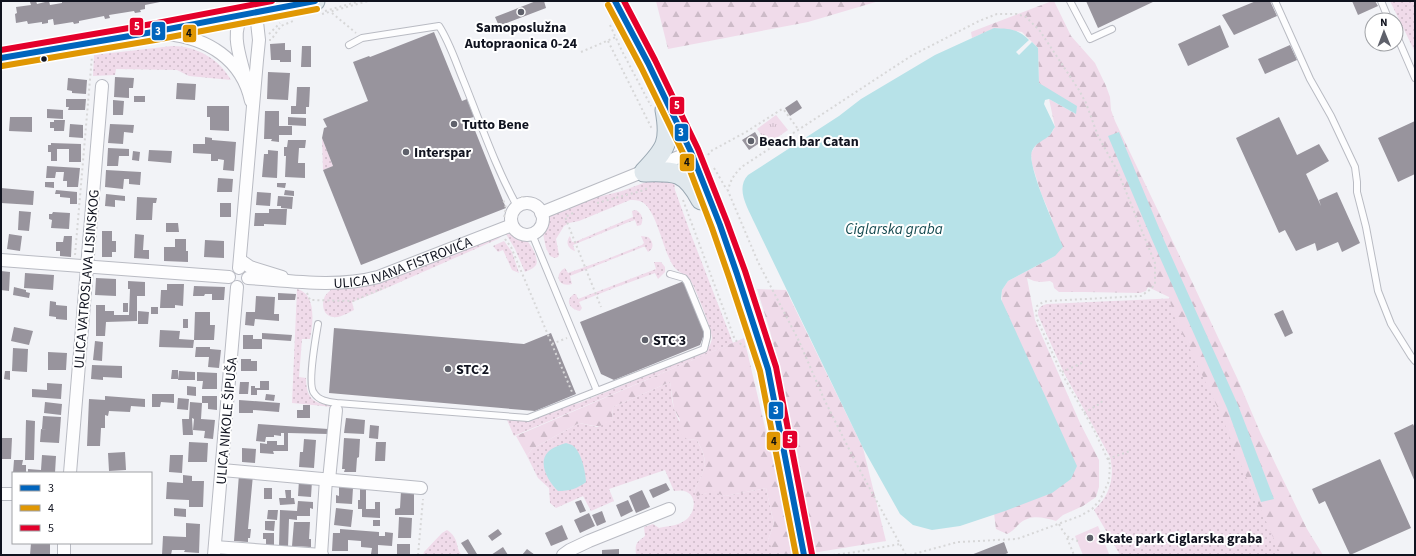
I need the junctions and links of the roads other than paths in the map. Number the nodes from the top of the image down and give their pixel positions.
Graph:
1 (616, 1) edge
2 (1070, 1) edge
3 (1275, 1) edge
4 (1380, 1) edge
5 (324, 9) edge
6 (1385, 12) edge
7 (250, 14) junction
8 (1112, 30) dead end
9 (153, 32) junction
10 (349, 45) dead end
11 (1404, 52) edge
12 (1, 58) edge
13 (1415, 78) edge
14 (247, 85) junction
15 (102, 86) dead end
16 (661, 91) junction
17 (252, 108) junction
18 (699, 155) junction
19 (648, 178) junction
20 (514, 201) junction
21 (543, 208) junction
22 (512, 225) junction
23 (720, 225) junction
24 (532, 234) junction
25 (1, 260) edge
26 (239, 264) junction
27 (87, 266) junction
28 (670, 274) dead end
29 (229, 277) junction
30 (248, 278) junction
31 (290, 281) junction
32 (237, 287) junction
33 (318, 324) dead end
34 (1415, 361) edge
35 (597, 391) junction
36 (336, 410) dead end
37 (222, 470) junction
38 (70, 472) edge
39 (328, 480) junction
40 (421, 488) road end
41 (1, 494) edge
42 (12, 494) edge
43 (669, 509) dead end
44 (64, 544) edge
45 (215, 551) edge
46 (64, 555) edge
47 (322, 555) edge
48 (563, 555) edge
49 (804, 555) edge

1 - 16 main road
2 - 8 lane
3 - 34 lane
4 - 6 lane
5 - 7 main road
7 - 9 main road
7 - 14 street
7 - 17 street
9 - 12 main road
9 - 14 street
10 - 20 lane
11 - 13 lane
14 - 17 street
15 - 27 street, ULICA VATROSLAVA LISINSKOG
16 - 18 main road
16 - 19 main road
17 - 26 street
18 - 19 street
18 - 23 main road
19 - 21 street
19 - 23 main road
20 - 21 street
20 - 22 street
21 - 24 street
22 - 24 street
22 - 31 street, ULICA IVANA FISTROVIĆA
23 - 49 main road
24 - 35 lane
25 - 27 street
26 - 29 street
26 - 30 street
26 - 31 street, ULICA IVANA FISTROVIĆA
27 - 29 street
27 - 38 street, ULICA VATROSLAVA LISINSKOG
28 - 35 lane
29 - 32 street
30 - 31 street, ULICA IVANA FISTROVIĆA
30 - 32 street
32 - 37 street, ULICA NIKOLE ŠIPUŠA
33 - 35 lane
36 - 39 street
37 - 39 street
37 - 45 street, ULICA NIKOLE ŠIPUŠA
39 - 40 street
39 - 47 street
41 - 42 street
43 - 48 street
44 - 46 street
45 - 47 street

